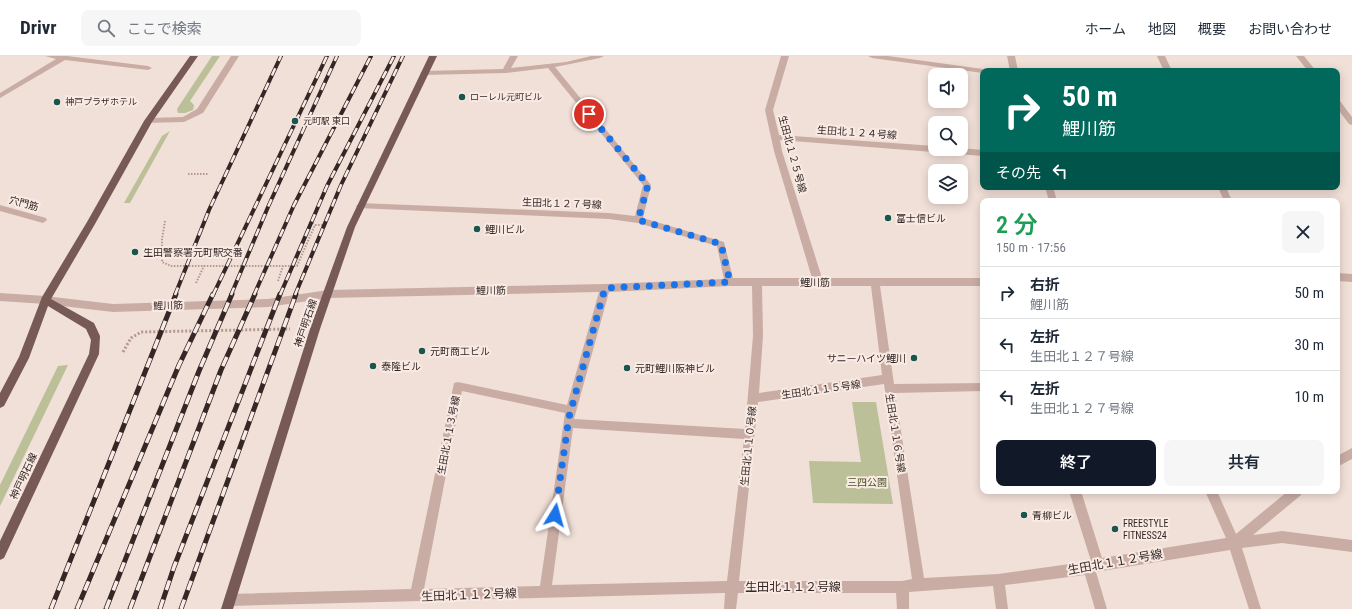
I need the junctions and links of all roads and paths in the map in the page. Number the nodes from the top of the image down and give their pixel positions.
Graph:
1 (49, 56) edge
2 (194, 56) edge
3 (235, 56) edge
4 (433, 56) edge
5 (514, 56) edge
6 (600, 56) edge
7 (785, 56) edge
8 (872, 56) edge
9 (1011, 56) edge
10 (1161, 56) edge
11 (1300, 56) edge
12 (63, 58) junction
13 (550, 66) junction
14 (148, 68) dead end
15 (1013, 68) edge
16 (1167, 68) edge
17 (1310, 68) edge
18 (506, 71) junction
19 (980, 71) edge
20 (424, 73) junction
21 (0, 96) edge
22 (1340, 107) edge
23 (148, 121) junction
24 (1352, 122) edge
25 (776, 137) junction
26 (928, 148) edge
27 (968, 152) edge
28 (980, 153) edge
29 (188, 174) dead end
30 (208, 174) dead end
31 (360, 206) junction
32 (0, 208) edge
33 (43, 220) dead end
34 (638, 220) junction
35 (165, 221) dead end
36 (310, 221) dead end
37 (315, 225) junction
38 (324, 225) dead end
39 (204, 266) junction
40 (284, 266) junction
41 (1340, 277) edge
42 (1352, 278) edge
43 (818, 281) junction
44 (730, 282) junction
45 (757, 282) junction
46 (875, 282) junction
47 (980, 282) edge
48 (196, 283) dead end
49 (276, 284) dead end
50 (605, 288) junction
51 (328, 294) junction
52 (0, 297) edge
53 (45, 300) junction
54 (290, 328) dead end
55 (124, 352) dead end
56 (889, 384) junction
57 (980, 387) edge
58 (753, 398) junction
59 (0, 403) edge
60 (571, 410) junction
61 (568, 423) junction
62 (750, 434) junction
63 (1352, 453) edge
64 (1340, 460) edge
65 (1076, 494) edge
66 (1212, 494) edge
67 (1293, 494) edge
68 (1234, 543) junction
69 (1352, 546) edge
70 (0, 554) edge
71 (1093, 566) junction
72 (998, 580) junction
73 (919, 584) junction
74 (732, 587) junction
75 (902, 587) junction
76 (545, 592) junction
77 (416, 596) junction
78 (229, 605) edge
79 (730, 609) edge
80 (903, 609) edge
81 (1002, 609) edge
82 (1101, 609) edge
83 (1255, 609) edge

1 - 12 street
2 - 23 main road
3 - 23 street
4 - 20 main road, 神戸明石線
5 - 18 street
6 - 13 street
7 - 25 street, 生田北１２５号線
8 - 19 street
9 - 15 street
10 - 16 street
11 - 17 street
12 - 14 street
12 - 21 street
13 - 18 street
13 - 34 street
18 - 20 street
20 - 31 main road, 神戸明石線
22 - 24 street
23 - 53 main road
25 - 26 street, 生田北１２４号線
25 - 43 street, 生田北１２５号線
27 - 28 street, 生田北１２４号線
29 - 30 path
31 - 34 street, 生田北１２７号線
31 - 51 main road, 神戸明石線
32 - 33 street, 穴門筋
34 - 44 street, 生田北１２７号線
35 - 39 path
36 - 37 path
37 - 38 path
37 - 40 path
39 - 40 path
39 - 48 path
40 - 49 path
41 - 42 street
43 - 45 street, 鯉川筋
43 - 46 street, 鯉川筋
44 - 45 street, 鯉川筋
44 - 50 street, 鯉川筋
45 - 58 street, 生田北１１０号線
46 - 47 street, 鯉川筋
46 - 56 street, 生田北１１６号線
50 - 51 street, 鯉川筋
50 - 60 street
51 - 53 street, 鯉川筋
51 - 78 main road, 神戸明石線
52 - 53 street, 鯉川筋
53 - 59 main road
53 - 70 main road, 神戸明石線
54 - 55 path
56 - 57 street, 生田北１１５号線
56 - 58 street, 生田北１１５号線
56 - 73 street, 生田北１１６号線
58 - 62 street, 生田北１１０号線
60 - 61 street
60 - 77 street, 生田北１１３号線
61 - 62 street
61 - 76 street
62 - 74 street, 生田北１１０号線
63 - 64 street
65 - 71 street
66 - 68 street
67 - 68 street
68 - 69 street, 生田北１１２号線
68 - 71 street, 生田北１１２号線
68 - 83 street
71 - 72 street, 生田北１１２号線
71 - 82 street
72 - 73 street, 生田北１１２号線
72 - 81 street
73 - 75 street, 生田北１１２号線
74 - 75 street, 生田北１１２号線
74 - 76 street, 生田北１１２号線
74 - 79 street, 生田北１１０号線
75 - 80 street
76 - 77 street, 生田北１１２号線
77 - 78 street, 生田北１１２号線

